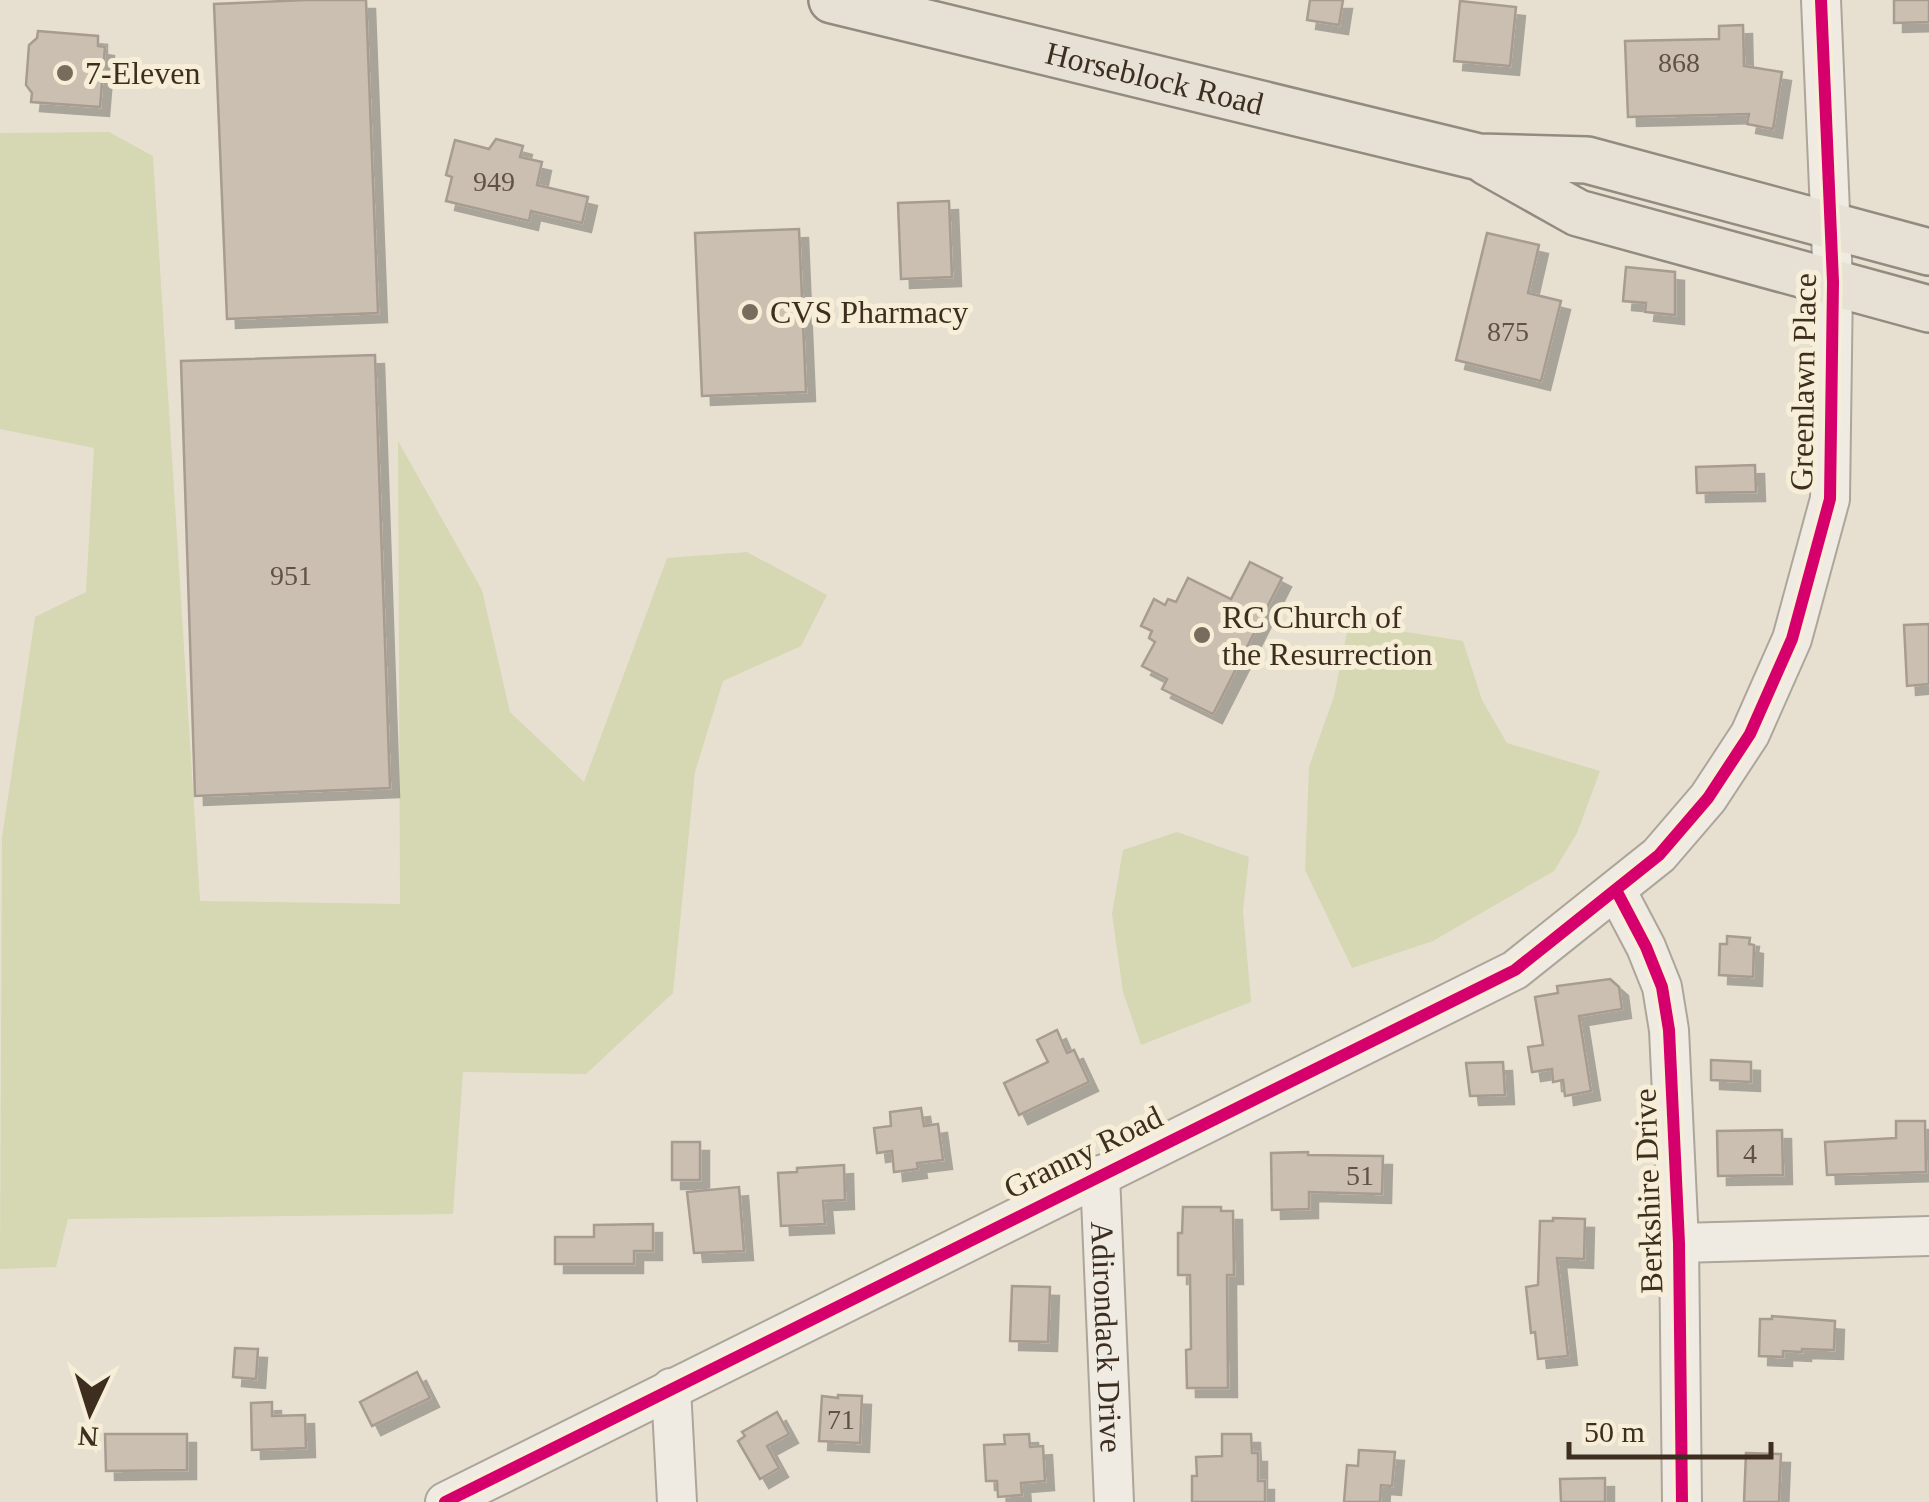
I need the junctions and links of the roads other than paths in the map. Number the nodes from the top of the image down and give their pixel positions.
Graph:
1 (832, 0) edge
2 (1821, 0) edge
3 (1479, 157) junction
4 (1831, 227) junction
5 (1929, 252) edge
6 (1833, 282) junction
7 (1929, 308) edge
8 (1708, 798) joint
9 (1616, 890) junction
10 (1100, 1174) junction
11 (1929, 1236) edge
12 (1680, 1243) junction
13 (672, 1388) junction
14 (445, 1502) edge
15 (676, 1502) edge
16 (1114, 1502) edge
17 (1682, 1502) edge

1 - 3 main road, Horseblock Road
2 - 4 street, Greenlawn Place
3 - 4 main road, Horseblock Road
3 - 6 main road, Horseblock Road
4 - 5 main road, Horseblock Road
4 - 6 street, Greenlawn Place
6 - 7 main road, Horseblock Road
6 - 8 street, Greenlawn Place
8 - 9 street, Granny Road
9 - 10 street, Granny Road
9 - 12 street, Berkshire Drive
10 - 13 street, Granny Road
10 - 16 street, Adirondack Drive
11 - 12 street
12 - 17 street, Berkshire Drive
13 - 14 street, Granny Road
13 - 15 street

